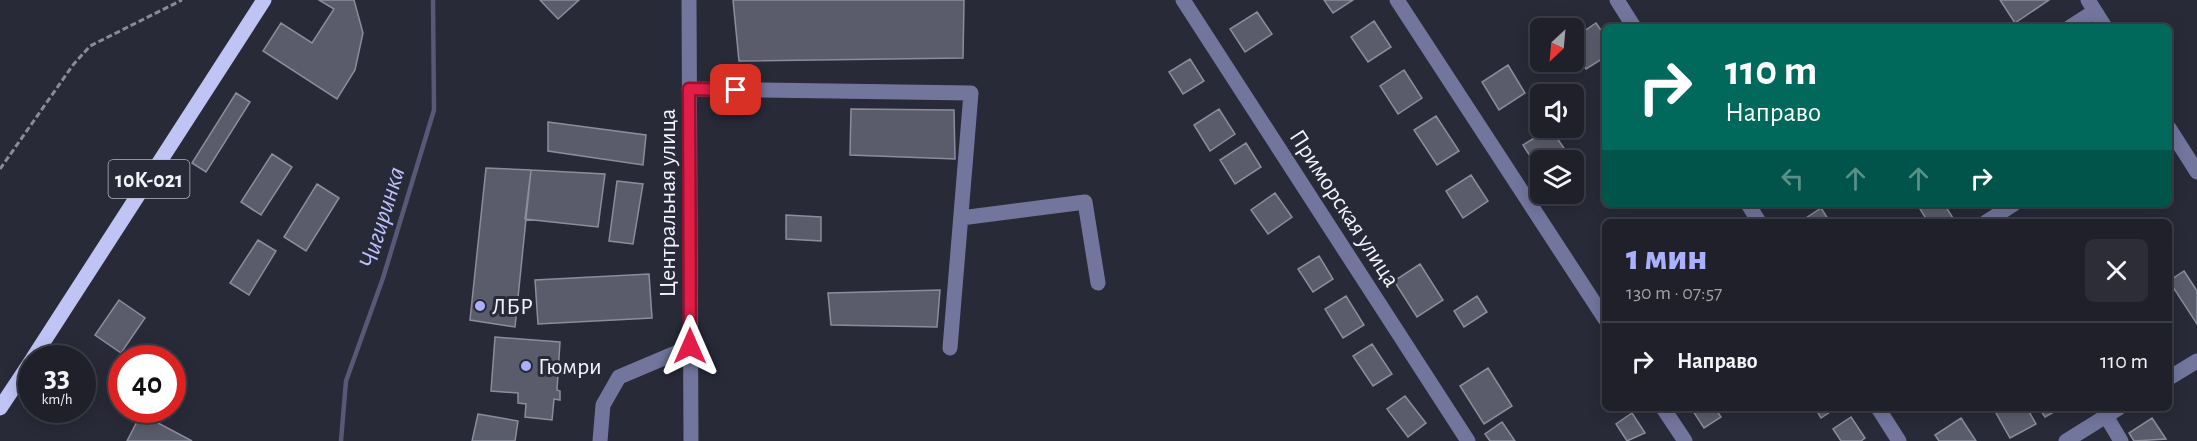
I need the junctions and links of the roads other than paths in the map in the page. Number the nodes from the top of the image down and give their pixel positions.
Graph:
1 (264, 0) edge
2 (689, 0) edge
3 (1183, 0) edge
4 (1397, 0) edge
5 (1617, 0) edge
6 (2091, 5) edge
7 (1632, 24) edge
8 (2073, 24) edge
9 (2103, 24) edge
10 (689, 89) junction
11 (2172, 133) edge
12 (2197, 172) edge
13 (2009, 207) edge
14 (961, 218) junction
15 (1991, 219) edge
16 (1098, 283) dead end
17 (1602, 314) edge
18 (41, 345) edge
19 (690, 346) junction
20 (950, 348) dead end
21 (2197, 361) edge
22 (2172, 376) edge
23 (18, 380) edge
24 (0, 408) edge
25 (1665, 411) edge
26 (1880, 411) edge
27 (2113, 412) edge
28 (600, 441) edge
29 (691, 441) edge
30 (1468, 441) edge
31 (1685, 441) edge
32 (1899, 441) edge
33 (2066, 441) edge
34 (2121, 441) edge

1 - 18 main road, 10К-021
2 - 10 street, Центральная улица
3 - 30 street, Приморская улица
4 - 17 street
5 - 7 street
6 - 8 street
6 - 9 street
10 - 14 street
10 - 19 street, Центральная улица
11 - 12 street
13 - 15 street
14 - 16 street
14 - 20 street
19 - 28 street
19 - 29 street, Центральная улица
21 - 22 street
23 - 24 main road, 10К-021
25 - 31 street
26 - 32 street
27 - 33 street
27 - 34 street

